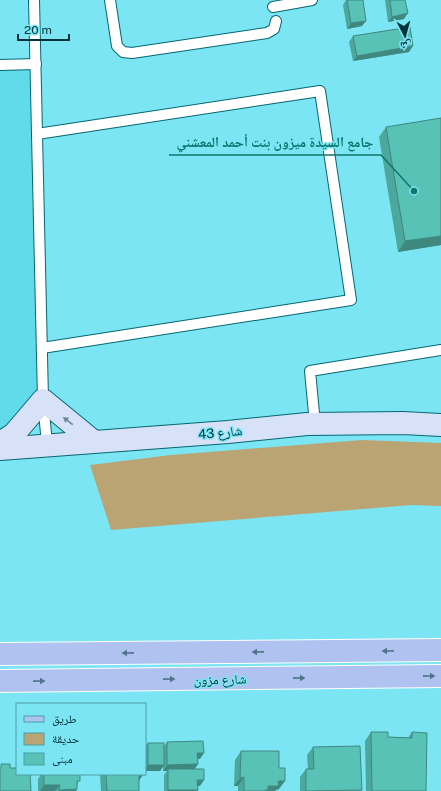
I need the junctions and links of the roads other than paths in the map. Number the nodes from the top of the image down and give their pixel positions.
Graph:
1 (34, 0) edge
2 (110, 0) edge
3 (312, 0) edge
4 (273, 7) dead end
5 (276, 21) dead end
6 (36, 64) junction
7 (0, 65) edge
8 (37, 134) junction
9 (42, 348) junction
10 (441, 350) edge
11 (44, 400) junction
12 (315, 424) junction
13 (441, 425) edge
14 (93, 442) junction
15 (0, 443) edge
16 (47, 445) junction
17 (0, 449) edge
18 (0, 648) edge
19 (441, 650) edge
20 (0, 654) edge
21 (48, 654) junction
22 (441, 676) edge
23 (0, 681) edge

1 - 6 lane
2 - 5 lane
3 - 4 lane
6 - 7 lane
6 - 8 lane
8 - 9 lane
8 - 9 lane
9 - 11 lane
10 - 12 lane
14 -> 11 street
11 - 15 street
11 - 16 lane
12 - 13 street, شارع 43
12 - 14 street, شارع 43
14 - 16 street, شارع 43
16 - 17 street, شارع 43
18 - 21 main road
19 -> 21 main road, شارع مزون
20 - 21 main road, شارع مزون
23 -> 22 main road, شارع مزون

